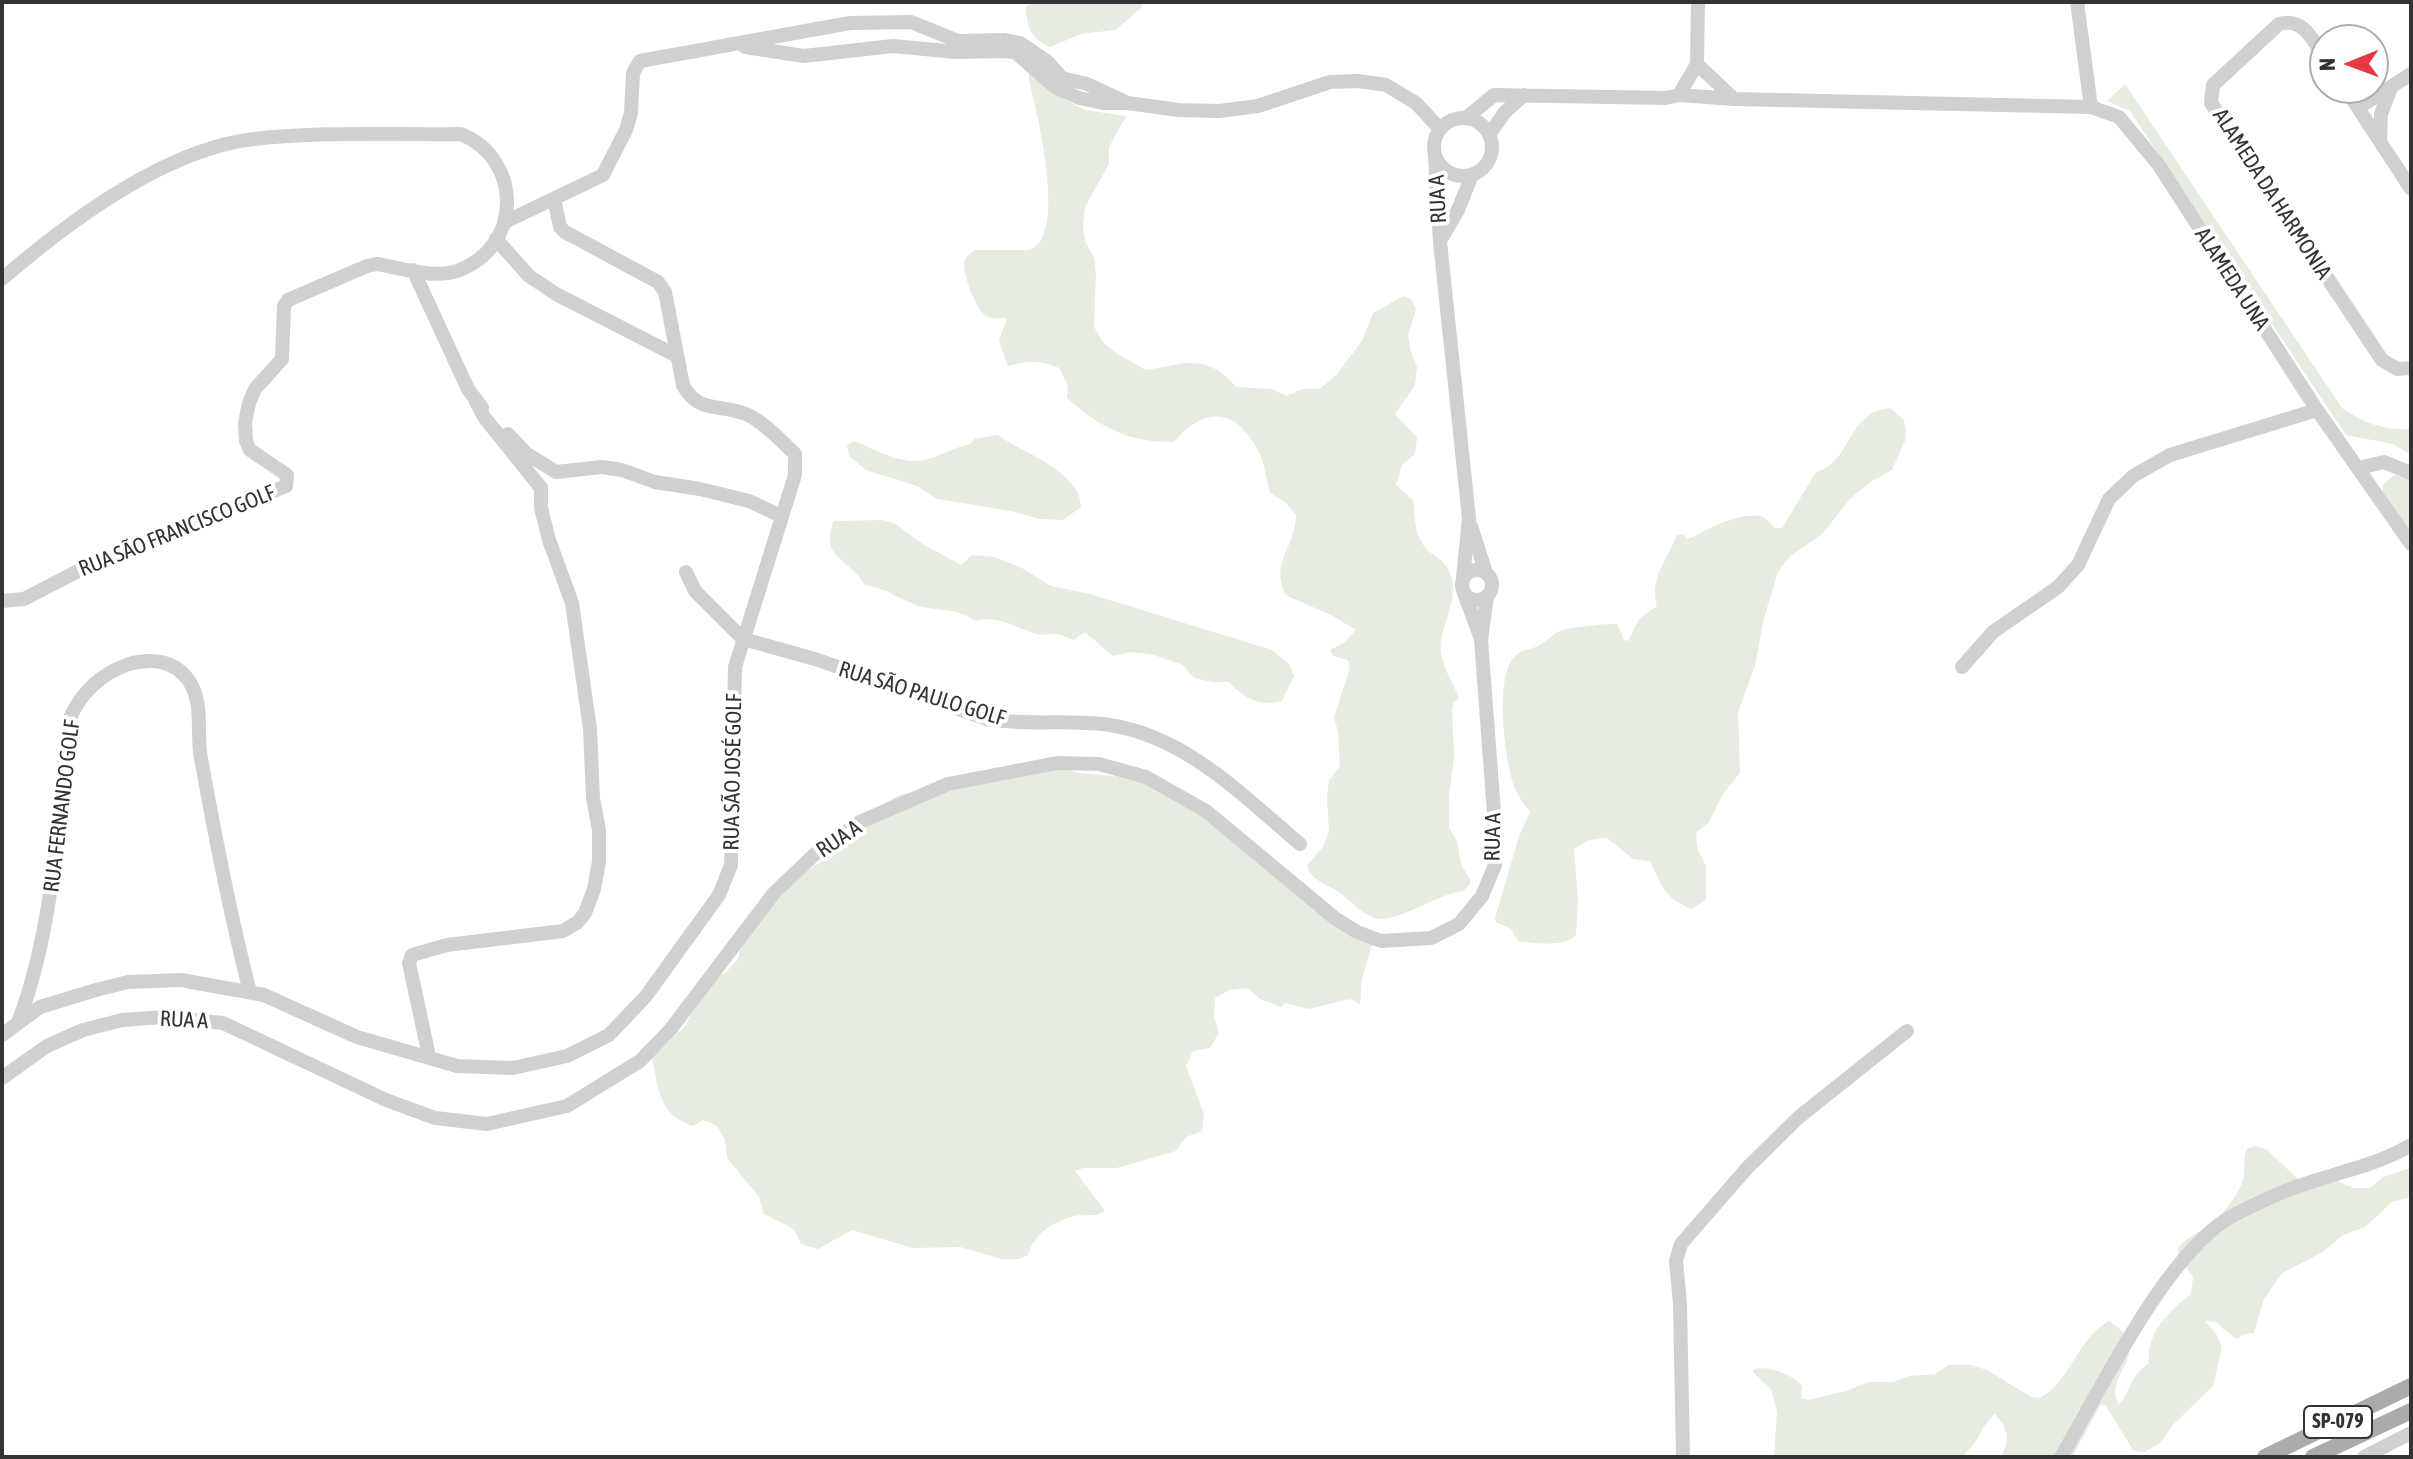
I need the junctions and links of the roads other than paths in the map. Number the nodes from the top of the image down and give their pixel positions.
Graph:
1 (1698, 2) edge
2 (2077, 2) edge
3 (850, 23) junction
4 (2309, 34) edge
5 (737, 45) junction
6 (853, 51) junction
7 (1697, 64) junction
8 (2411, 74) edge
9 (2391, 88) junction
10 (1524, 95) junction
11 (1679, 95) junction
12 (1734, 99) junction
13 (1128, 103) junction
14 (2355, 104) edge
15 (2091, 107) junction
16 (2358, 108) junction
17 (1466, 118) junction
18 (1440, 129) junction
19 (1489, 135) junction
20 (2380, 141) junction
21 (1435, 156) junction
22 (1472, 175) junction
23 (2411, 189) edge
24 (554, 199) junction
25 (505, 222) junction
26 (496, 239) junction
27 (1440, 242) junction
28 (413, 270) junction
29 (2, 279) edge
30 (678, 360) junction
31 (2411, 368) edge
32 (476, 402) junction
33 (2317, 410) junction
34 (2359, 468) junction
35 (556, 472) junction
36 (2411, 473) edge
37 (541, 488) junction
38 (781, 516) junction
39 (1469, 518) junction
40 (2411, 544) edge
41 (686, 572) dead end
42 (1486, 573) junction
43 (1464, 586) junction
44 (1487, 596) junction
45 (2, 601) edge
46 (743, 639) junction
47 (1481, 640) junction
48 (1962, 667) dead end
49 (1300, 844) dead end
50 (250, 992) junction
51 (19, 1020) junction
52 (1907, 1031) dead end
53 (2, 1035) edge
54 (429, 1056) junction
55 (2, 1078) edge
56 (2411, 1145) edge
57 (2411, 1386) edge
58 (2411, 1411) edge
59 (2411, 1433) edge
60 (1683, 1457) edge
61 (2061, 1457) edge
62 (2265, 1457) edge
63 (2313, 1457) edge
64 (2364, 1457) edge

1 - 7 street
2 - 15 street
3 - 5 street
3 - 6 street
3 - 13 street
4 - 31 street, ALAMEDA DA HARMONIA
5 - 6 street
5 - 24 street
6 - 13 street
7 - 11 street
7 - 12 street
8 - 9 street
9 - 16 street
9 - 20 street
10 - 11 street
10 - 17 street
10 - 19 street
11 - 12 street
12 - 15 street
13 - 18 street
14 - 16 street
15 - 33 street, ALAMEDA UNA
16 - 20 street
17 - 18 street
17 - 19 street
18 - 21 street
19 - 22 street
20 - 23 street
21 - 22 street
21 - 27 street, RUA A
22 - 27 street, RUA A
24 - 25 street
24 - 30 street
25 - 26 street
25 - 29 street
26 - 28 street
26 - 30 street
27 - 39 street, RUA A
28 - 32 street
28 - 45 street, RUA SÃO FRANCISCO GOLF
30 - 38 street, RUA SÃO JOSÉ GOLF
32 - 35 street
32 - 37 street
33 - 34 street, ALAMEDA UNA
33 - 48 street
34 - 36 street
34 - 40 street, ALAMEDA UNA
35 - 37 street
35 - 38 street
37 - 54 street
38 - 46 street, RUA SÃO JOSÉ GOLF
39 - 42 street, RUA A
39 - 43 street, RUA A
41 - 46 street, RUA SÃO PAULO GOLF
42 - 43 street
42 - 44 street, RUA A
43 - 44 street
43 - 47 street, RUA A
44 - 47 street, RUA A
46 - 49 street, RUA SÃO PAULO GOLF
46 - 54 street, RUA SÃO JOSÉ GOLF
47 - 55 street, RUA A
50 - 51 street, RUA SÃO JOSÉ GOLF
50 - 51 street, RUA FERNANDO GOLF
50 - 54 street, RUA SÃO JOSÉ GOLF
51 - 53 street, RUA SÃO JOSÉ GOLF
52 - 60 street
56 - 61 street
57 - 62 main road, SP-079
58 - 63 main road, SP-079
59 - 64 street

